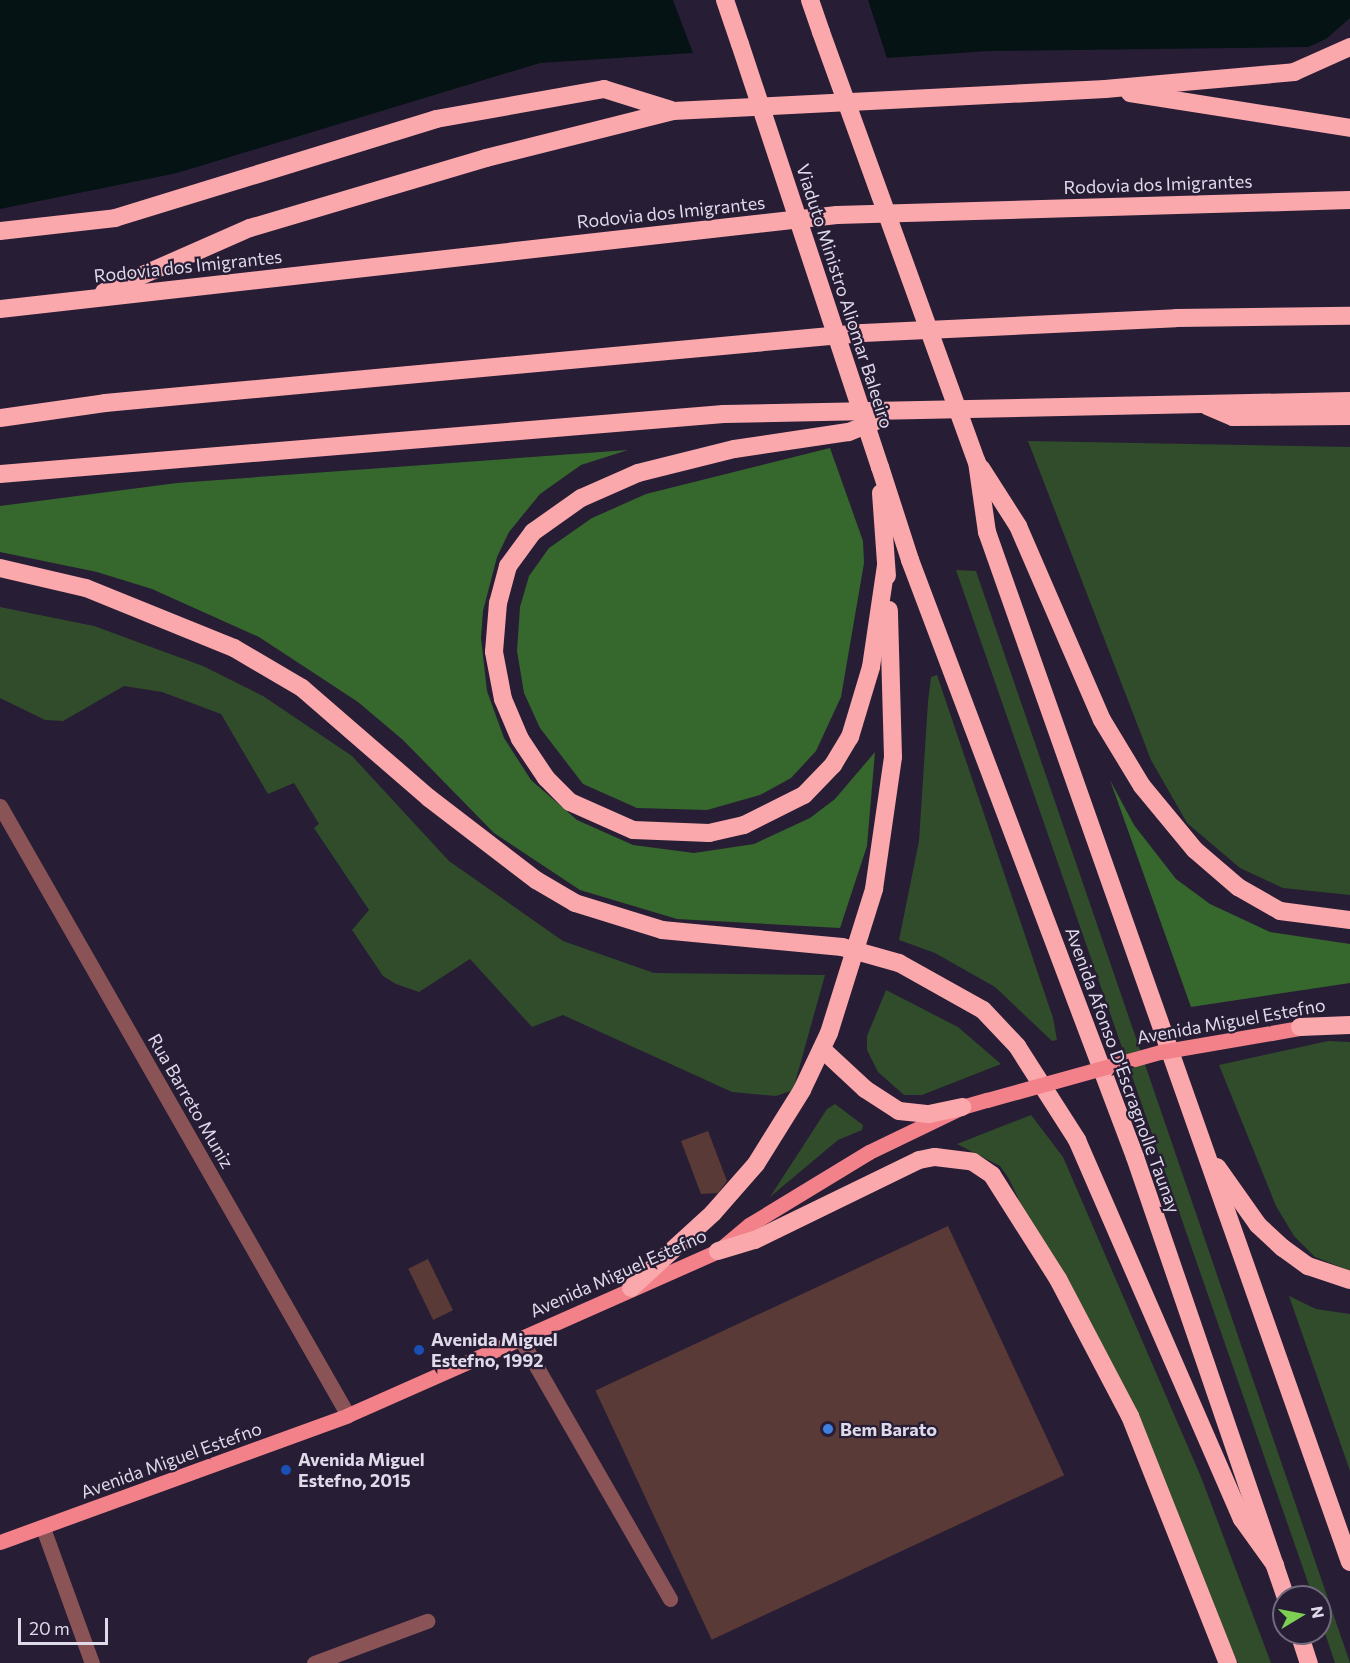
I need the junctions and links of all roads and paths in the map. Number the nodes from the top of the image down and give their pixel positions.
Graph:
1 (725, 0) edge
2 (810, 0) edge
3 (1350, 47) edge
4 (1105, 89) junction
5 (673, 111) junction
6 (1350, 128) edge
7 (1350, 200) edge
8 (0, 231) edge
9 (92, 298) junction
10 (0, 309) edge
11 (1350, 316) edge
12 (1350, 401) edge
13 (1197, 402) junction
14 (906, 409) junction
15 (1350, 416) edge
16 (0, 418) edge
17 (976, 462) junction
18 (880, 467) junction
19 (0, 474) edge
20 (910, 560) joint
21 (886, 566) junction
22 (0, 568) edge
23 (0, 806) edge
24 (1350, 920) edge
25 (1350, 1020) edge
26 (1350, 1025) edge
27 (1300, 1028) junction
28 (826, 1041) junction
29 (962, 1107) junction
30 (1205, 1151) junction
31 (718, 1251) junction
32 (1350, 1280) edge
33 (630, 1288) junction
34 (520, 1338) junction
35 (348, 1415) junction
36 (43, 1528) junction
37 (0, 1542) edge
38 (1350, 1562) edge
39 (1275, 1565) junction
40 (1282, 1585) edge
41 (670, 1599) dead end
42 (427, 1621) dead end
43 (1303, 1645) edge
44 (92, 1663) edge
45 (314, 1663) edge
46 (1228, 1663) edge
47 (1309, 1663) edge

1 - 18 highway, Viaduto Ministro Aliomar Baleeiro, bridge
2 - 17 highway, bridge
3 - 4 highway
4 - 5 highway
4 - 6 highway
5 - 8 highway
5 - 9 highway
7 - 9 highway, Rodovia dos Imigrantes
9 - 10 highway, Rodovia dos Imigrantes
11 - 16 highway
12 - 13 highway
13 - 14 highway
13 - 15 highway
14 - 19 highway
14 - 21 highway
17 - 24 highway
17 - 30 highway
18 - 20 highway, Viaduto Ministro Aliomar Baleeiro
18 - 21 highway
20 - 39 highway, Avenida Afonso D'Escragnolle Taunay
21 - 28 highway, bridge
22 - 39 highway
23 - 35 street, Rua Barreto Muniz
25 - 27 main road, Avenida Miguel Estefno
26 - 27 highway
27 - 29 main road, Avenida Miguel Estefno, bridge
28 - 29 highway
28 - 33 highway
29 - 31 main road, Avenida Miguel Estefno
30 - 32 highway
30 - 38 highway
31 - 33 main road, Avenida Miguel Estefno
31 - 46 highway
33 - 34 main road, Avenida Miguel Estefno
34 - 35 main road, Avenida Miguel Estefno
34 - 41 street
35 - 36 main road, Avenida Miguel Estefno
36 - 37 main road, Avenida Miguel Estefno
36 - 44 street
39 - 40 highway, Avenida Afonso D'Escragnolle Taunay
42 - 45 street
43 - 47 highway

